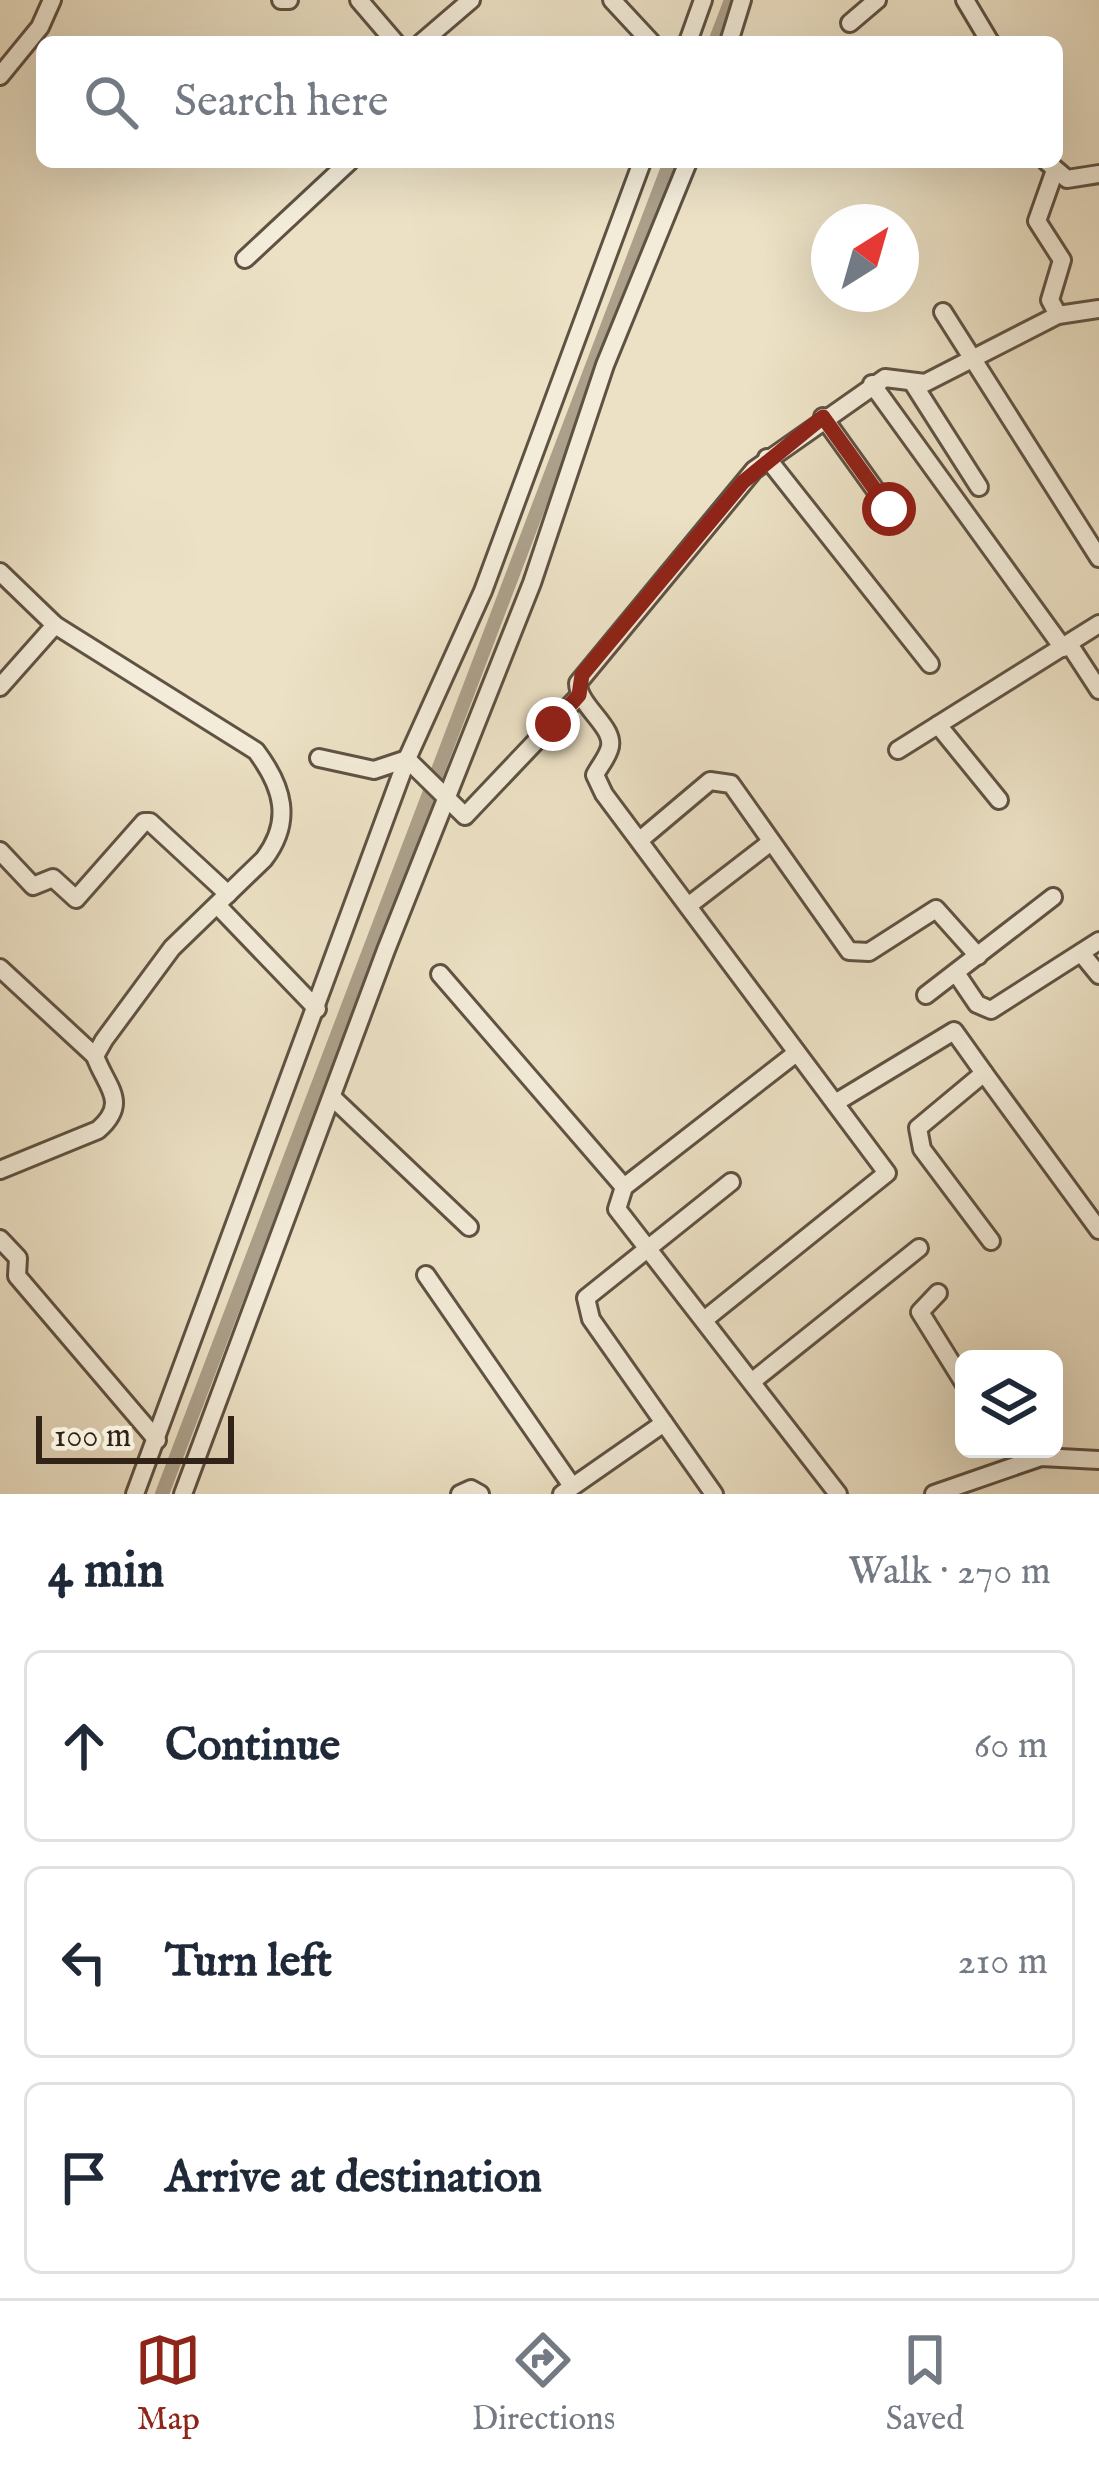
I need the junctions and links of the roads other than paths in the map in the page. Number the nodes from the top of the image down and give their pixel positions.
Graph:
1 (52, 0) edge
2 (359, 0) edge
3 (471, 0) edge
4 (612, 0) edge
5 (703, 0) edge
6 (742, 0) edge
7 (877, 0) edge
8 (965, 0) edge
9 (850, 23) dead end
10 (636, 28) junction
11 (390, 36) edge
12 (429, 36) edge
13 (627, 36) edge
14 (645, 36) edge
15 (690, 36) edge
16 (731, 36) edge
17 (986, 36) edge
18 (0, 76) edge
19 (343, 168) edge
20 (640, 168) edge
21 (686, 168) edge
22 (1051, 168) edge
23 (1099, 174) edge
24 (245, 259) dead end
25 (1099, 309) edge
26 (943, 312) dead end
27 (1058, 314) junction
28 (972, 362) junction
29 (872, 384) junction
30 (914, 385) junction
31 (823, 417) junction
32 (767, 458) junction
33 (979, 487) dead end
34 (889, 509) dead end
35 (1099, 559) edge
36 (0, 572) edge
37 (1099, 624) edge
38 (56, 625) junction
39 (1066, 646) junction
40 (930, 664) dead end
41 (0, 687) edge
42 (1099, 691) edge
43 (579, 695) junction
44 (938, 725) junction
45 (898, 750) dead end
46 (319, 758) dead end
47 (410, 763) junction
48 (443, 800) junction
49 (999, 800) dead end
50 (640, 840) junction
51 (771, 842) junction
52 (0, 851) edge
53 (1053, 897) dead end
54 (222, 900) junction
55 (688, 906) junction
56 (1099, 941) edge
57 (1081, 953) junction
58 (978, 956) junction
59 (0, 968) edge
60 (956, 973) junction
61 (440, 974) dead end
62 (1099, 975) edge
63 (926, 995) dead end
64 (317, 1009) junction
65 (795, 1054) junction
66 (95, 1056) junction
67 (984, 1073) junction
68 (333, 1098) junction
69 (835, 1103) junction
70 (0, 1170) edge
71 (731, 1182) dead end
72 (623, 1186) junction
73 (469, 1226) dead end
74 (1099, 1230) edge
75 (0, 1238) edge
76 (991, 1241) dead end
77 (919, 1249) dead end
78 (649, 1250) junction
79 (426, 1275) dead end
80 (938, 1293) dead end
81 (704, 1320) junction
82 (955, 1368) edge
83 (754, 1380) junction
84 (664, 1423) junction
85 (157, 1439) junction
86 (1063, 1457) edge
87 (1096, 1457) edge
88 (1008, 1458) edge
89 (567, 1490) edge
90 (135, 1494) edge
91 (182, 1494) edge
92 (460, 1494) edge
93 (480, 1494) edge
94 (714, 1494) edge
95 (838, 1494) edge
96 (934, 1494) edge

1 - 18 street
2 - 11 street
3 - 12 street
4 - 10 street
5 - 15 street
6 - 16 street
7 - 9 street
8 - 17 street
10 - 13 street
10 - 14 street
19 - 24 street
20 - 47 street
21 - 48 street
22 - 23 street
22 - 27 street
25 - 27 street
26 - 28 street
27 - 28 street
28 - 30 street
28 - 35 street
29 - 30 street
29 - 31 street
29 - 39 street
30 - 33 street
31 - 32 street
31 - 34 street
32 - 40 street
32 - 43 street
36 - 38 street
37 - 39 street
38 - 41 street
38 - 54 street
39 - 42 street
39 - 44 street
43 - 48 street
43 - 50 street
44 - 45 street
44 - 49 street
46 - 47 street
47 - 48 street
47 - 64 street
48 - 68 street
50 - 51 street
50 - 55 street
51 - 55 street
51 - 58 street
52 - 54 street
53 - 58 street
54 - 64 street
54 - 66 street
55 - 65 street
56 - 57 street
57 - 60 street
57 - 62 street
58 - 60 street
59 - 66 street
60 - 63 street
61 - 72 street
64 - 85 street
65 - 69 street
65 - 72 street
66 - 70 street
67 - 69 street
67 - 74 street
67 - 76 street
68 - 73 street
68 - 91 street
69 - 81 street
71 - 78 street
72 - 78 street
75 - 85 street
77 - 83 street
78 - 81 street
78 - 84 street
79 - 89 street
80 - 82 street
81 - 83 street
83 - 95 street
84 - 89 street
84 - 94 street
85 - 90 street
86 - 87 street
88 - 96 street
92 - 93 street

